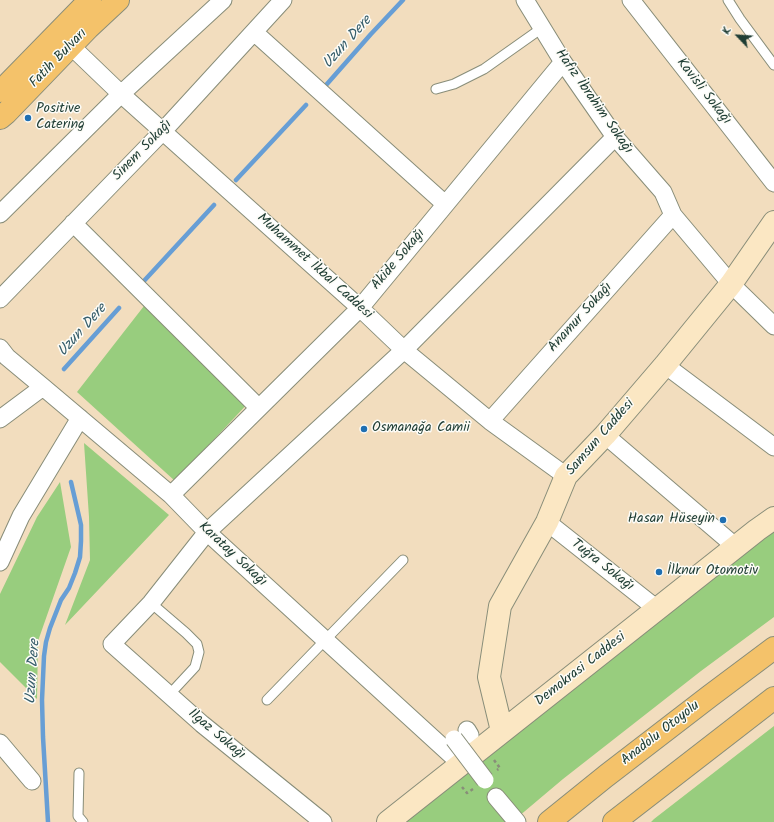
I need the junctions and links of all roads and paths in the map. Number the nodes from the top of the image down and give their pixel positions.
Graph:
1 (90, 0) edge
2 (118, 0) edge
3 (223, 0) edge
4 (283, 0) edge
5 (526, 0) edge
6 (631, 0) edge
7 (728, 0) edge
8 (542, 28) junction
9 (254, 32) junction
10 (71, 46) junction
11 (563, 62) junction
12 (774, 65) edge
13 (436, 90) dead end
14 (0, 91) edge
15 (121, 94) junction
16 (0, 118) edge
17 (163, 131) junction
18 (615, 137) junction
19 (774, 183) edge
20 (445, 204) junction
21 (0, 214) edge
22 (673, 215) junction
23 (774, 222) edge
24 (73, 224) junction
25 (731, 284) junction
26 (0, 299) edge
27 (360, 308) junction
28 (774, 326) edge
29 (0, 348) edge
30 (404, 350) junction
31 (665, 365) junction
32 (43, 387) junction
33 (259, 408) junction
34 (80, 418) junction
35 (0, 419) edge
36 (490, 421) junction
37 (604, 435) junction
38 (774, 447) edge
39 (566, 476) junction
40 (171, 495) junction
41 (774, 518) edge
42 (546, 522) junction
43 (206, 532) junction
44 (736, 547) junction
45 (403, 560) dead end
46 (0, 562) edge
47 (151, 603) junction
48 (657, 609) junction
49 (325, 641) junction
50 (774, 648) edge
51 (169, 695) junction
52 (774, 698) edge
53 (267, 700) dead end
54 (502, 731) junction
55 (464, 735) dead end
56 (0, 743) edge
57 (461, 764) junction
58 (79, 773) dead end
59 (484, 780) dead end
60 (32, 781) dead end
61 (496, 797) dead end
62 (83, 822) edge
63 (323, 822) edge
64 (388, 822) edge
65 (517, 822) edge
66 (549, 822) edge
67 (614, 822) edge

1 - 14 main road, Fatih Bulvarı
2 - 10 main road, Fatih Bulvarı
3 - 15 street
4 - 9 street, Sinem Sokağı
5 - 8 street, Hafız İbrahim Sokağı
6 - 19 street, Kavisli Sokağı
7 - 12 lane
8 - 11 street, Hafız İbrahim Sokağı
8 - 13 lane
9 - 17 street, Sinem Sokağı
9 - 20 street
10 - 15 street, Muhammet İkbal Caddesi
10 - 16 main road, Fatih Bulvarı
11 - 18 street, Hafız İbrahim Sokağı
11 - 20 street, Akide Sokağı
15 - 17 street, Muhammet İkbal Caddesi
15 - 21 street
17 - 24 street, Sinem Sokağı
17 - 27 street, Muhammet İkbal Caddesi
18 - 22 street, Hafız İbrahim Sokağı
18 - 30 street
20 - 27 street, Akide Sokağı
22 - 25 street, Hafız İbrahim Sokağı
22 - 36 street, Anamur Sokağı
23 - 25 street, Samsun Caddesi
24 - 26 street, Sinem Sokağı
24 - 33 street
25 - 28 street, Hafız İbrahim Sokağı
25 - 31 street, Samsun Caddesi
27 - 30 street, Muhammet İkbal Caddesi
27 - 33 street, Akide Sokağı
29 - 32 street, Karatay Sokağı
30 - 36 street, Muhammet İkbal Caddesi
30 - 43 street
31 - 37 street, Samsun Caddesi
31 - 38 street
32 - 34 street, Karatay Sokağı
32 - 35 street
33 - 40 street, Akide Sokağı
34 - 40 street, Karatay Sokağı
34 - 46 street
36 - 39 street, Muhammet İkbal Caddesi
37 - 39 street, Samsun Caddesi
37 - 44 street
39 - 42 street, Samsun Caddesi
40 - 43 street, Karatay Sokağı
41 - 44 street, Demokrasi Caddesi
42 - 48 street, Tuğra Sokağı
42 - 54 street, Samsun Caddesi
43 - 47 street
43 - 49 street, Karatay Sokağı
44 - 48 street, Demokrasi Caddesi
45 - 49 lane
47 - 51 lane
47 - 51 street, Ilgaz Sokağı
48 - 54 street, Demokrasi Caddesi
49 - 53 lane
49 - 57 street, Karatay Sokağı
50 - 66 main road, Anadolu Otoyolu
51 - 63 street, Ilgaz Sokağı
52 - 67 main road
54 - 57 street, Demokrasi Caddesi
55 - 59 street, bridge
56 - 60 street
57 - 64 street, Demokrasi Caddesi
58 - 62 lane
61 - 65 street

